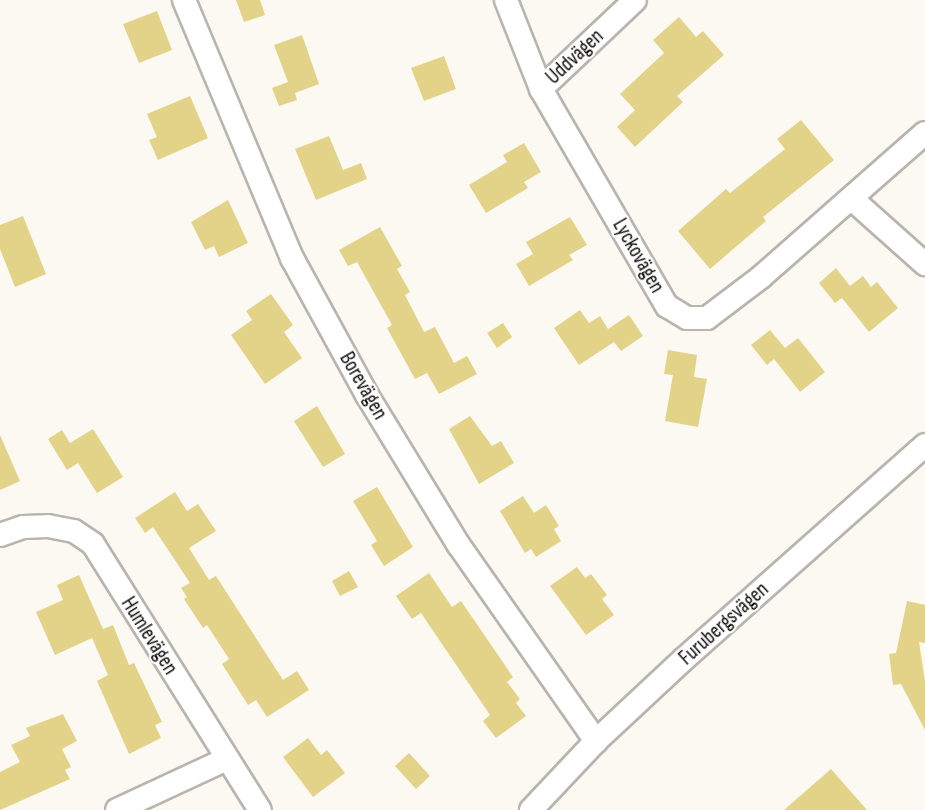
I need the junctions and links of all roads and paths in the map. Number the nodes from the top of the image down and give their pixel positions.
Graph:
1 (184, 0) edge
2 (506, 0) edge
3 (635, 0) edge
4 (541, 89) junction
5 (925, 133) edge
6 (852, 200) junction
7 (925, 264) edge
8 (925, 445) edge
9 (0, 535) edge
10 (596, 741) junction
11 (227, 759) junction
12 (117, 810) edge
13 (260, 810) edge
14 (531, 810) edge

1 - 10 street, Borevägen
2 - 4 street, Lyckovägen
3 - 4 street, Uddvägen
4 - 6 street, Lyckovägen
5 - 6 street, Lyckovägen
6 - 7 street
8 - 10 street, Furubergsvägen
9 - 11 street, Humlevägen
10 - 14 street, Furubergsvägen
11 - 12 street
11 - 13 street, Humlevägen

